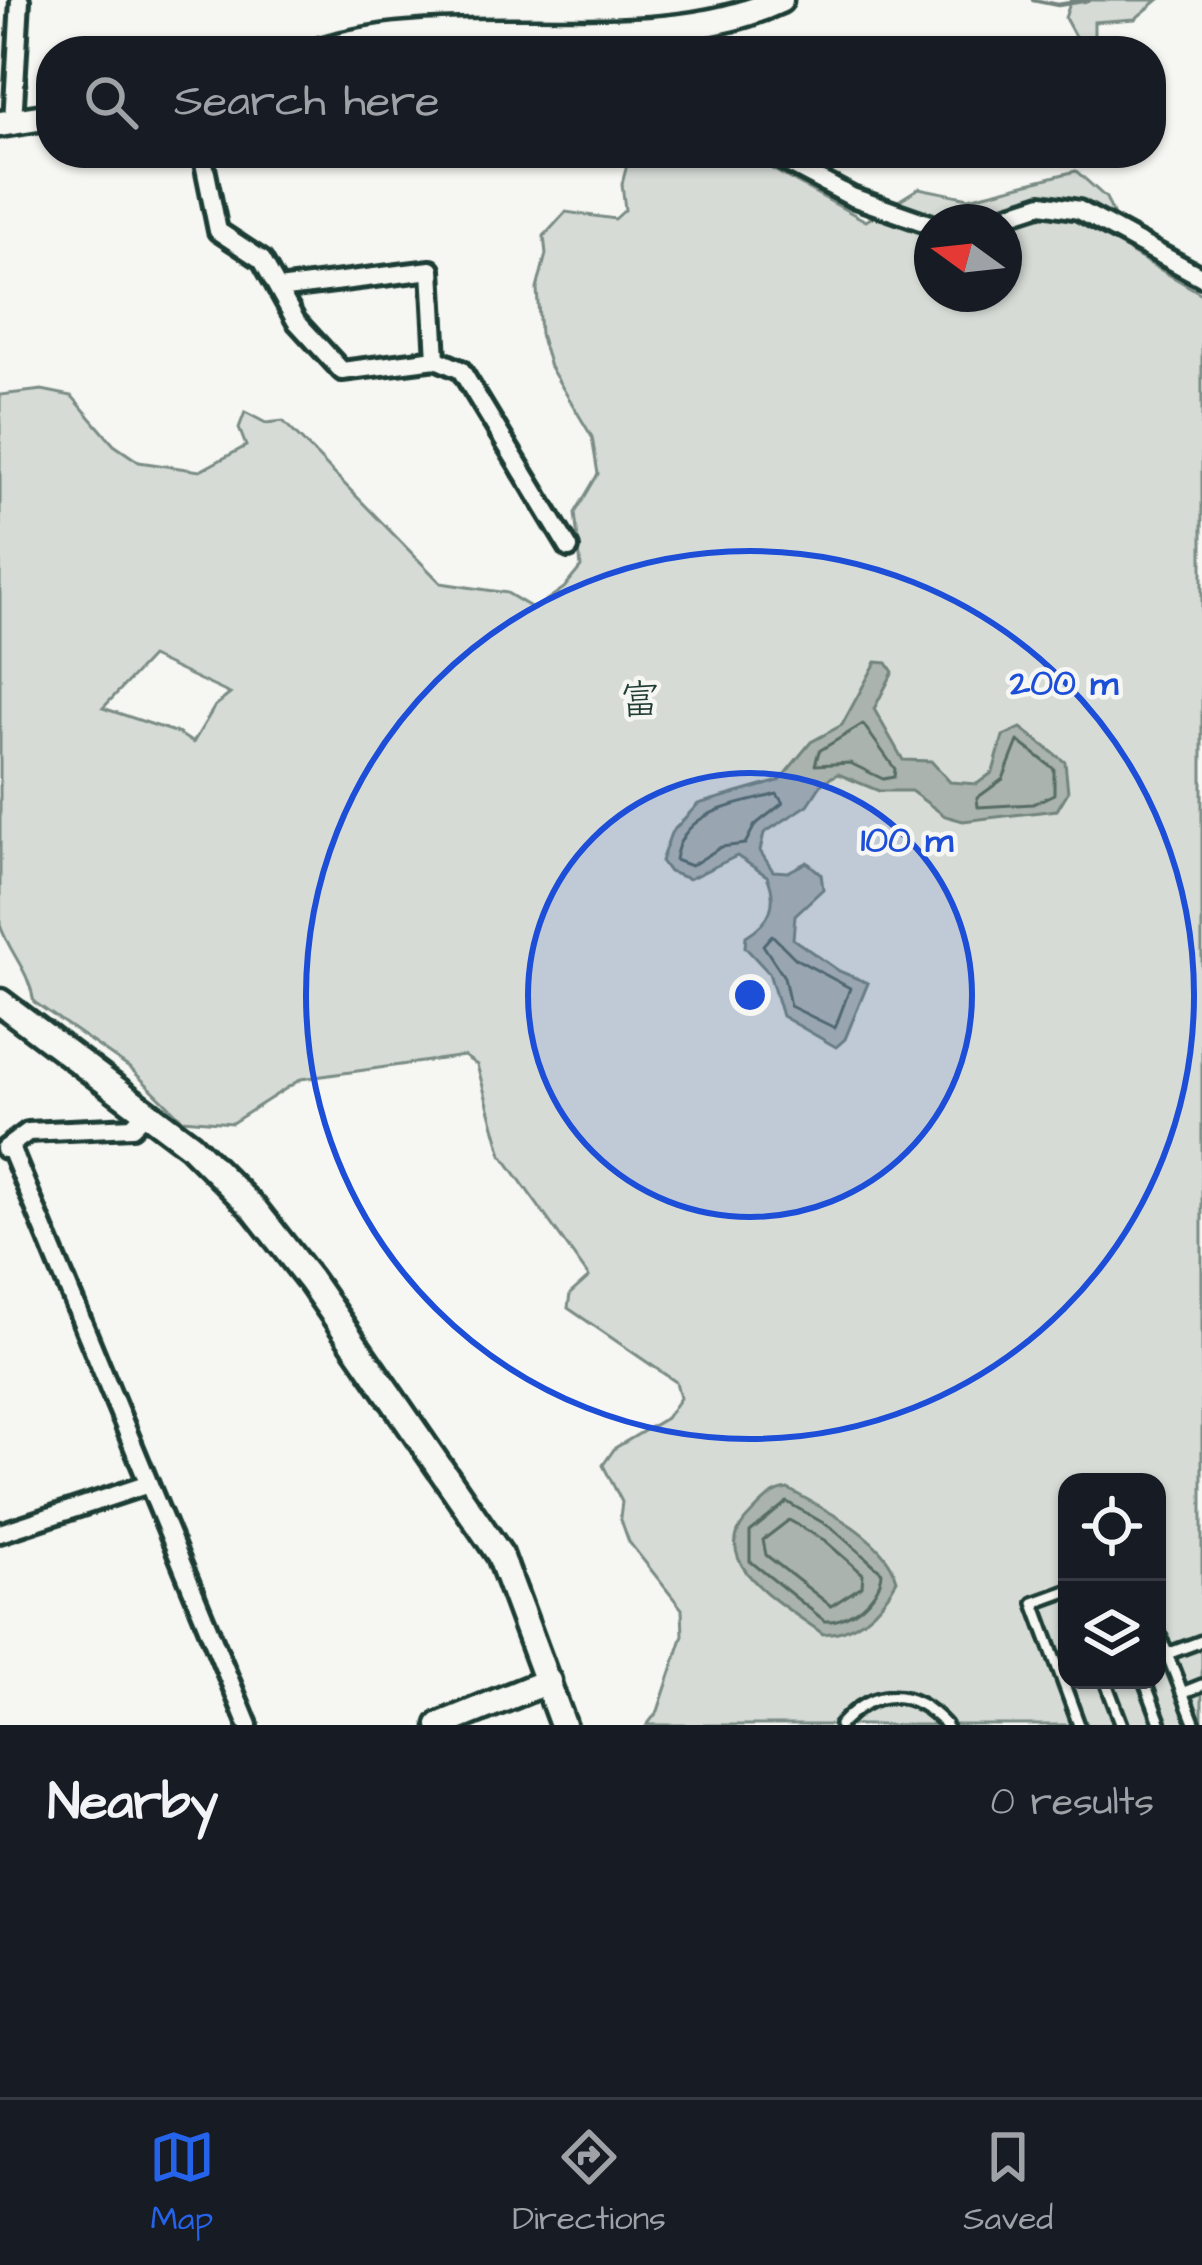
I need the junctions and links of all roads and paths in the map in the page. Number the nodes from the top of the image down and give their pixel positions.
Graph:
1 (780, 0) edge
2 (20, 4) edge
3 (391, 36) edge
4 (587, 36) edge
5 (662, 36) edge
6 (36, 118) edge
7 (6, 123) edge
8 (205, 168) edge
9 (797, 168) edge
10 (1022, 210) edge
11 (914, 219) edge
12 (1202, 277) edge
13 (278, 289) junction
14 (436, 358) junction
15 (569, 548) dead end
16 (0, 1002) edge
17 (147, 1112) junction
18 (5, 1149) edge
19 (149, 1484) junction
20 (0, 1533) edge
21 (1058, 1595) edge
22 (1202, 1640) edge
23 (1167, 1654) joint
24 (1058, 1669) edge
25 (548, 1682) junction
26 (1202, 1685) edge
27 (1066, 1689) edge
28 (1108, 1689) edge
29 (1147, 1689) edge
30 (1182, 1693) junction
31 (248, 1725) edge
32 (440, 1725) edge
33 (563, 1725) edge
34 (840, 1725) edge
35 (946, 1725) edge
36 (1079, 1725) edge
37 (1122, 1725) edge
38 (1161, 1725) edge
39 (1195, 1725) edge

1 - 5 street
2 - 7 street
3 - 4 street
6 - 7 street
8 - 13 street
9 - 11 street
10 - 12 street
13 - 14 street
13 - 14 street
14 - 15 street
16 - 17 street
17 - 18 street
17 - 25 street
18 - 19 street
19 - 20 street
19 - 31 street
21 - 24 lane
22 - 23 lane
23 - 30 lane
25 - 32 street
25 - 33 street
26 - 30 lane
27 - 36 lane
28 - 37 lane
29 - 38 lane
30 - 39 lane
34 - 35 lane

